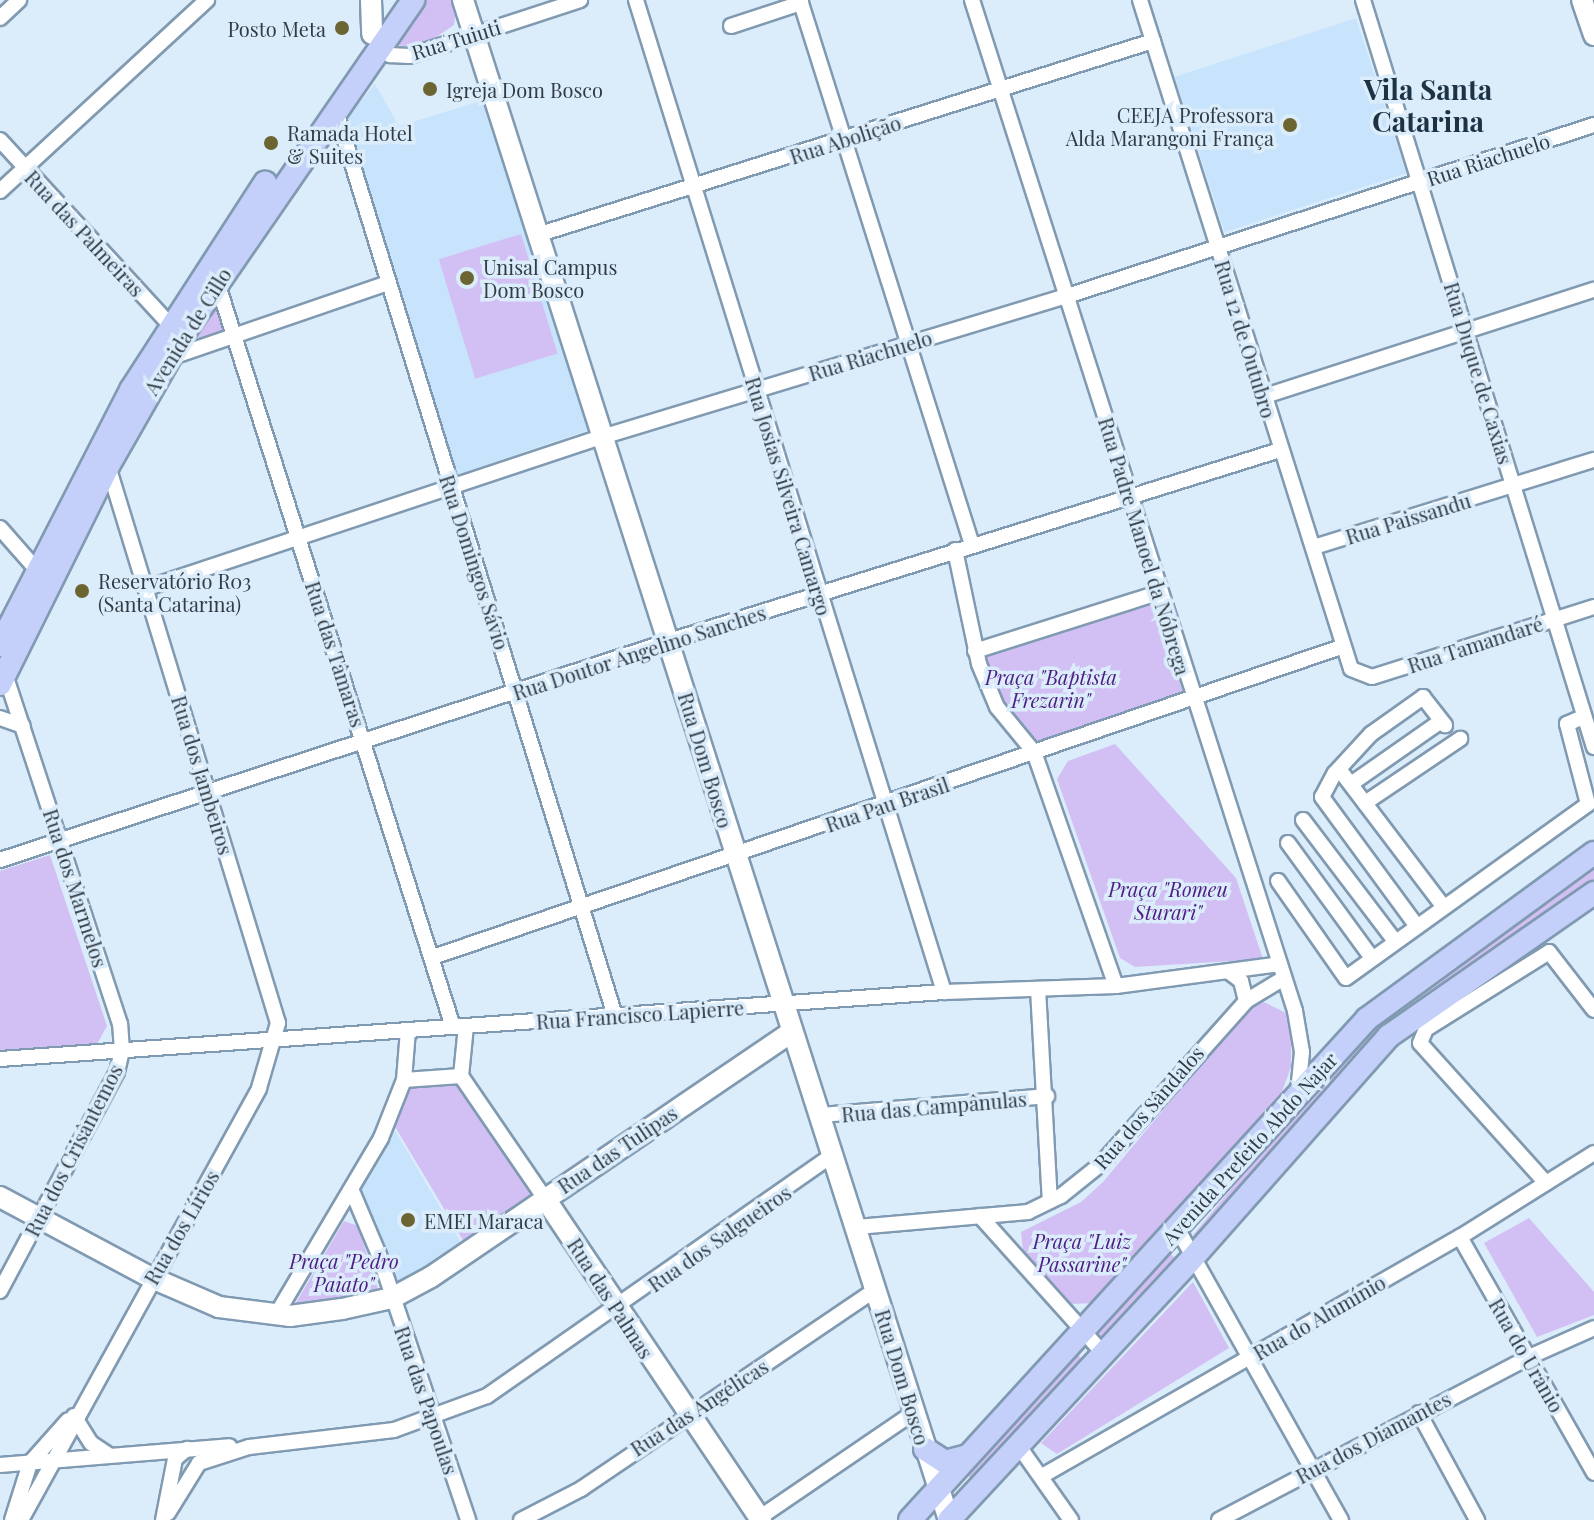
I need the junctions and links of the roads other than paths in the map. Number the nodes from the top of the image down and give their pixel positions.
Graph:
1 (19, 0) edge
2 (207, 0) edge
3 (371, 0) edge
4 (396, 0) edge
5 (413, 0) edge
6 (463, 0) edge
7 (580, 0) edge
8 (636, 0) edge
9 (972, 0) edge
10 (1140, 0) edge
11 (1363, 0) edge
12 (1582, 0) edge
13 (801, 2) edge
14 (0, 18) edge
15 (731, 26) dead end
16 (475, 34) junction
17 (1594, 35) edge
18 (375, 40) junction
19 (1153, 41) junction
20 (999, 88) junction
21 (335, 108) junction
22 (1594, 125) edge
23 (847, 139) junction
24 (0, 140) edge
25 (25, 168) junction
26 (1420, 181) junction
27 (695, 187) junction
28 (0, 191) edge
29 (537, 235) junction
30 (1218, 248) junction
31 (217, 282) junction
32 (388, 283) junction
33 (1594, 290) edge
34 (1067, 296) junction
35 (170, 325) junction
36 (1466, 331) junction
37 (235, 333) junction
38 (912, 342) junction
39 (169, 358) junction
40 (756, 390) junction
41 (1262, 397) junction
42 (602, 437) junction
43 (1280, 450) junction
44 (1594, 460) edge
45 (108, 466) junction
46 (1514, 485) junction
47 (450, 487) junction
48 (1129, 494) junction
49 (87, 508) junction
50 (123, 511) junction
51 (3, 537) edge
52 (298, 537) junction
53 (972, 545) junction
54 (1314, 547) junction
55 (955, 550) junction
56 (37, 570) junction
57 (147, 588) junction
58 (1158, 593) junction
59 (818, 594) junction
60 (1594, 607) edge
61 (1554, 619) junction
62 (669, 641) junction
63 (0, 645) edge
64 (1341, 647) junction
65 (975, 651) junction
66 (1357, 673) joint
67 (3, 679) edge
68 (517, 692) junction
69 (1193, 697) junction
70 (1583, 717) junction
71 (0, 718) edge
72 (23, 726) junction
73 (1592, 738) edge
74 (1460, 739) dead end
75 (363, 740) junction
76 (1034, 752) junction
77 (1339, 769) junction
78 (1351, 784) junction
79 (206, 790) junction
80 (1365, 803) junction
81 (884, 805) junction
82 (1303, 820) dead end
83 (60, 840) junction
84 (1288, 843) dead end
85 (1594, 853) edge
86 (736, 857) junction
87 (0, 860) edge
88 (1278, 881) dead end
89 (1594, 893) edge
90 (582, 906) junction
91 (1443, 906) junction
92 (1416, 925) junction
93 (1395, 941) junction
94 (433, 957) junction
95 (1372, 958) junction
96 (1282, 971) junction
97 (1229, 972) junction
98 (1116, 986) junction
99 (1038, 989) junction
100 (944, 992) junction
101 (1250, 998) junction
102 (782, 1004) junction
103 (1594, 1010) edge
104 (1295, 1011) junction
105 (615, 1016) junction
106 (459, 1027) junction
107 (408, 1030) junction
108 (792, 1032) junction
109 (276, 1040) junction
110 (122, 1051) junction
111 (0, 1059) edge
112 (461, 1076) junction
113 (404, 1080) junction
114 (1297, 1094) junction
115 (1047, 1096) junction
116 (822, 1115) junction
117 (1594, 1153) edge
118 (834, 1154) junction
119 (1546, 1183) junction
120 (352, 1191) junction
121 (0, 1197) edge
122 (544, 1197) junction
123 (1050, 1201) junction
124 (980, 1216) junction
125 (39, 1219) junction
126 (857, 1227) junction
127 (1177, 1228) junction
128 (1460, 1237) junction
129 (1194, 1257) junction
130 (152, 1278) junction
131 (875, 1290) junction
132 (0, 1291) edge
133 (392, 1298) junction
134 (618, 1309) junction
135 (276, 1315) junction
136 (1083, 1327) junction
137 (1594, 1328) edge
138 (1104, 1354) junction
139 (1250, 1356) junction
140 (1529, 1357) junction
141 (913, 1413) junction
142 (1419, 1413) junction
143 (76, 1414) junction
144 (688, 1415) junction
145 (434, 1417) junction
146 (1018, 1445) junction
147 (249, 1447) junction
148 (187, 1448) junction
149 (925, 1449) junction
150 (110, 1456) junction
151 (967, 1456) junction
152 (55, 1460) junction
153 (30, 1463) junction
154 (199, 1463) junction
155 (0, 1465) edge
156 (1313, 1468) junction
157 (1594, 1473) edge
158 (1042, 1476) junction
159 (937, 1489) junction
160 (759, 1519) edge
161 (12, 1520) edge
162 (21, 1520) edge
163 (164, 1520) edge
164 (468, 1520) edge
165 (521, 1520) edge
166 (910, 1520) edge
167 (949, 1520) edge
168 (1071, 1520) edge
169 (1219, 1520) edge
170 (1341, 1520) edge
171 (1477, 1520) edge

1 - 14 street
2 - 25 street
3 - 18 main road
4 - 18 main road, Avenida de Cillo
5 - 18 main road, Avenida de Cillo
6 - 16 main road, Rua Dom Bosco
7 - 16 street, Rua Tuiuti
8 - 27 street, Rua Josias Silveira Camargo
9 - 20 street, Rua Padre Manoel da Nóbrega
10 - 19 street, Rua 12 de Outubro
11 - 26 street, Rua Duque de Caxias
12 - 17 main road
13 - 15 street
13 - 23 street
16 - 18 street, Rua Tuiuti
16 - 29 main road, Rua Dom Bosco
18 - 21 main road, Avenida de Cillo
18 - 35 main road, Avenida de Cillo
19 - 20 street, Rua Abolição
19 - 30 street, Rua 12 de Outubro
20 - 23 street, Rua Abolição
20 - 34 street, Rua Padre Manoel da Nóbrega
21 - 31 main road, Avenida de Cillo
21 - 32 street, Rua Domingos Sávio
22 - 26 street, Rua Riachuelo
23 - 27 street, Rua Abolição
23 - 38 street
24 - 25 street, Rua das Palmeiras
25 - 28 street
25 - 35 street, Rua das Palmeiras
26 - 30 street, Rua Riachuelo
26 - 36 street, Rua Duque de Caxias
27 - 29 street, Rua Abolição
27 - 40 street, Rua Josias Silveira Camargo
29 - 42 main road, Rua Dom Bosco
30 - 34 street, Rua Riachuelo
30 - 41 street, Rua 12 de Outubro
31 - 37 street, Rua das Tâmaras
31 - 39 main road, Avenida de Cillo
32 - 37 street
32 - 47 street, Rua Domingos Sávio
33 - 36 street
34 - 38 street, Rua Riachuelo
34 - 48 street, Rua Padre Manoel da Nóbrega
35 - 56 main road, Avenida de Cillo
36 - 41 street
36 - 46 street, Rua Duque de Caxias
37 - 39 street
37 - 52 street, Rua das Tâmaras
38 - 40 street, Rua Riachuelo
38 - 53 street
39 - 45 main road, Avenida de Cillo
40 - 42 street, Rua Riachuelo
40 - 59 street, Rua Josias Silveira Camargo
41 - 43 street, Rua 12 de Outubro
42 - 47 street, Rua Riachuelo
42 - 62 main road, Rua Dom Bosco
43 - 48 street, Rua Doutor Angelino Sanches
43 - 54 street, Rua 12 de Outubro
44 - 46 street, Rua Paissandu
45 - 49 main road, Avenida de Cillo
45 - 50 street, Rua dos Jambeiros
46 - 54 street, Rua Paissandu
46 - 61 street, Rua Duque de Caxias
47 - 52 street, Rua Riachuelo
47 - 68 street, Rua Domingos Sávio
48 - 53 street, Rua Doutor Angelino Sanches
48 - 58 street, Rua Padre Manoel da Nóbrega
49 - 50 street
49 - 67 main road, Avenida de Cillo
50 - 57 street, Rua dos Jambeiros
51 - 56 street
52 - 57 street, Rua Riachuelo
52 - 75 street, Rua das Tâmaras
53 - 55 street, Rua Doutor Angelino Sanches
54 - 64 street, Rua 12 de Outubro
55 - 59 street, Rua Doutor Angelino Sanches
55 - 65 street
56 - 63 main road, Avenida de Cillo
57 - 79 street, Rua dos Jambeiros
58 - 65 street
58 - 69 street, Rua Padre Manoel da Nóbrega
59 - 62 street, Rua Doutor Angelino Sanches
59 - 81 street, Rua Josias Silveira Camargo
60 - 61 street, Rua Tamandaré
61 - 66 street, Rua Tamandaré
61 - 70 street, Rua Duque de Caxias
62 - 68 street, Rua Doutor Angelino Sanches
62 - 86 main road, Rua Dom Bosco
64 - 66 street, Rua 12 de Outubro
64 - 69 street, Rua Pau Brasil
65 - 76 street
67 - 72 street, Rua dos Marmelos
68 - 75 street, Rua Doutor Angelino Sanches
68 - 90 street, Rua Domingos Sávio
69 - 76 street, Rua Pau Brasil
69 - 96 street, Rua Padre Manoel da Nóbrega
70 - 73 street, Rua Duque de Caxias
70 - 91 street
71 - 72 street
72 - 83 street, Rua dos Marmelos
74 - 80 street
75 - 79 street, Rua Doutor Angelino Sanches
75 - 94 street, Rua das Tâmaras
76 - 81 street, Rua Pau Brasil
76 - 98 street
77 - 78 street
77 - 78 street
77 - 92 street
78 - 80 street
79 - 83 street, Rua Doutor Angelino Sanches
79 - 109 street, Rua dos Jambeiros
80 - 91 street
81 - 86 street, Rua Pau Brasil
81 - 100 street, Rua Josias Silveira Camargo
82 - 93 street
83 - 87 street, Rua Doutor Angelino Sanches
83 - 110 street, Rua dos Marmelos
84 - 95 street
85 - 114 main road, Avenida Prefeito Abdo Najar
86 - 90 street, Rua Pau Brasil
86 - 102 main road, Rua Dom Bosco
88 - 95 street
89 - 129 main road, Avenida Prefeito Abdo Najar
90 - 94 street, Rua Pau Brasil
90 - 105 street, Rua Domingos Sávio
91 - 92 street
92 - 93 street
93 - 95 street
94 - 106 street, Rua das Tâmaras
96 - 97 street, Rua Francisco Lapierre
96 - 101 street, Rua dos Sândalos
96 - 104 street, Rua Padre Manoel da Nóbrega
97 - 98 street, Rua Francisco Lapierre
97 - 101 street
98 - 99 street, Rua Francisco Lapierre
99 - 100 street, Rua Francisco Lapierre
99 - 115 street
100 - 102 street, Rua Francisco Lapierre
101 - 104 street
101 - 123 street, Rua dos Sândalos
102 - 105 street, Rua Francisco Lapierre
102 - 108 main road, Rua Dom Bosco
103 - 119 street
104 - 114 street, Rua Padre Manoel da Nóbrega
105 - 106 street, Rua Francisco Lapierre
106 - 107 street, Rua Francisco Lapierre
106 - 112 street
107 - 109 street, Rua Francisco Lapierre
107 - 113 street
108 - 116 main road, Rua Dom Bosco
108 - 122 main road, Rua das Tulipas
109 - 110 street, Rua Francisco Lapierre
109 - 130 street, Rua dos Lírios
110 - 111 street, Rua Francisco Lapierre
110 - 125 street, Rua dos Crisântemos
112 - 113 street
112 - 122 street, Rua das Palmas
113 - 120 street
114 - 127 main road, Avenida Prefeito Abdo Najar
115 - 116 street, Rua das Campânulas
115 - 123 street
116 - 118 main road, Rua Dom Bosco
117 - 119 street, Rua do Alumínio
118 - 126 main road, Rua Dom Bosco
118 - 134 street, Rua dos Salgueiros
119 - 128 street, Rua do Alumínio
120 - 133 street, Rua das Papoulas
120 - 135 street
121 - 125 main road, Rua das Tulipas
122 - 133 main road, Rua das Tulipas
122 - 134 main road, Rua das Palmas
123 - 124 street, Rua dos Sândalos
124 - 126 street, Rua dos Sândalos
124 - 136 street
125 - 130 main road, Rua das Tulipas
125 - 132 street, Rua dos Crisântemos
126 - 131 main road, Rua Dom Bosco
127 - 129 street
127 - 136 main road, Avenida Prefeito Abdo Najar
128 - 139 street, Rua do Alumínio
128 - 140 street, Rua do Urânio
129 - 138 main road, Avenida Prefeito Abdo Najar
129 - 139 street
130 - 135 main road, Rua das Tulipas
130 - 143 street, Rua dos Lírios
131 - 141 main road, Rua Dom Bosco
131 - 144 street, Rua das Angélicas
133 - 135 main road, Rua das Tulipas
133 - 145 street, Rua das Papoulas
134 - 144 main road, Rua das Palmas
134 - 145 street, Rua dos Salgueiros
136 - 138 street
136 - 151 main road, Avenida Prefeito Abdo Najar
137 - 140 street, Rua dos Diamantes
138 - 146 main road, Avenida Prefeito Abdo Najar
139 - 156 street
139 - 158 street, Rua do Alumínio
140 - 142 street, Rua dos Diamantes
140 - 157 street, Rua do Urânio
141 - 149 main road, Rua Dom Bosco
141 - 160 street
142 - 156 street, Rua dos Diamantes
142 - 171 street
143 - 150 street
143 - 152 street, Rua dos Lírios
143 - 153 street, Rua dos Lírios
144 - 160 main road, Rua das Palmas
144 - 165 street, Rua das Angélicas
145 - 147 street, Rua dos Salgueiros
145 - 164 street, Rua das Papoulas
146 - 158 street
146 - 167 main road, Avenida Prefeito Abdo Najar
147 - 148 street, Rua dos Salgueiros
147 - 154 street, Rua dos Salgueiros
148 - 150 street, Rua dos Salgueiros
148 - 154 street
148 - 163 street
149 - 151 main road
149 - 159 main road, Rua Dom Bosco
150 - 152 street, Rua dos Salgueiros
151 - 159 main road, Avenida Prefeito Abdo Najar
152 - 153 street, Rua dos Salgueiros
152 - 162 street, Rua dos Lírios
153 - 155 street, Rua dos Salgueiros
153 - 161 street, Rua dos Lírios
154 - 163 street
156 - 169 street, Rua dos Diamantes
156 - 170 street
158 - 168 street
159 - 166 main road, Avenida Prefeito Abdo Najar
159 - 167 main road, Rua Dom Bosco

